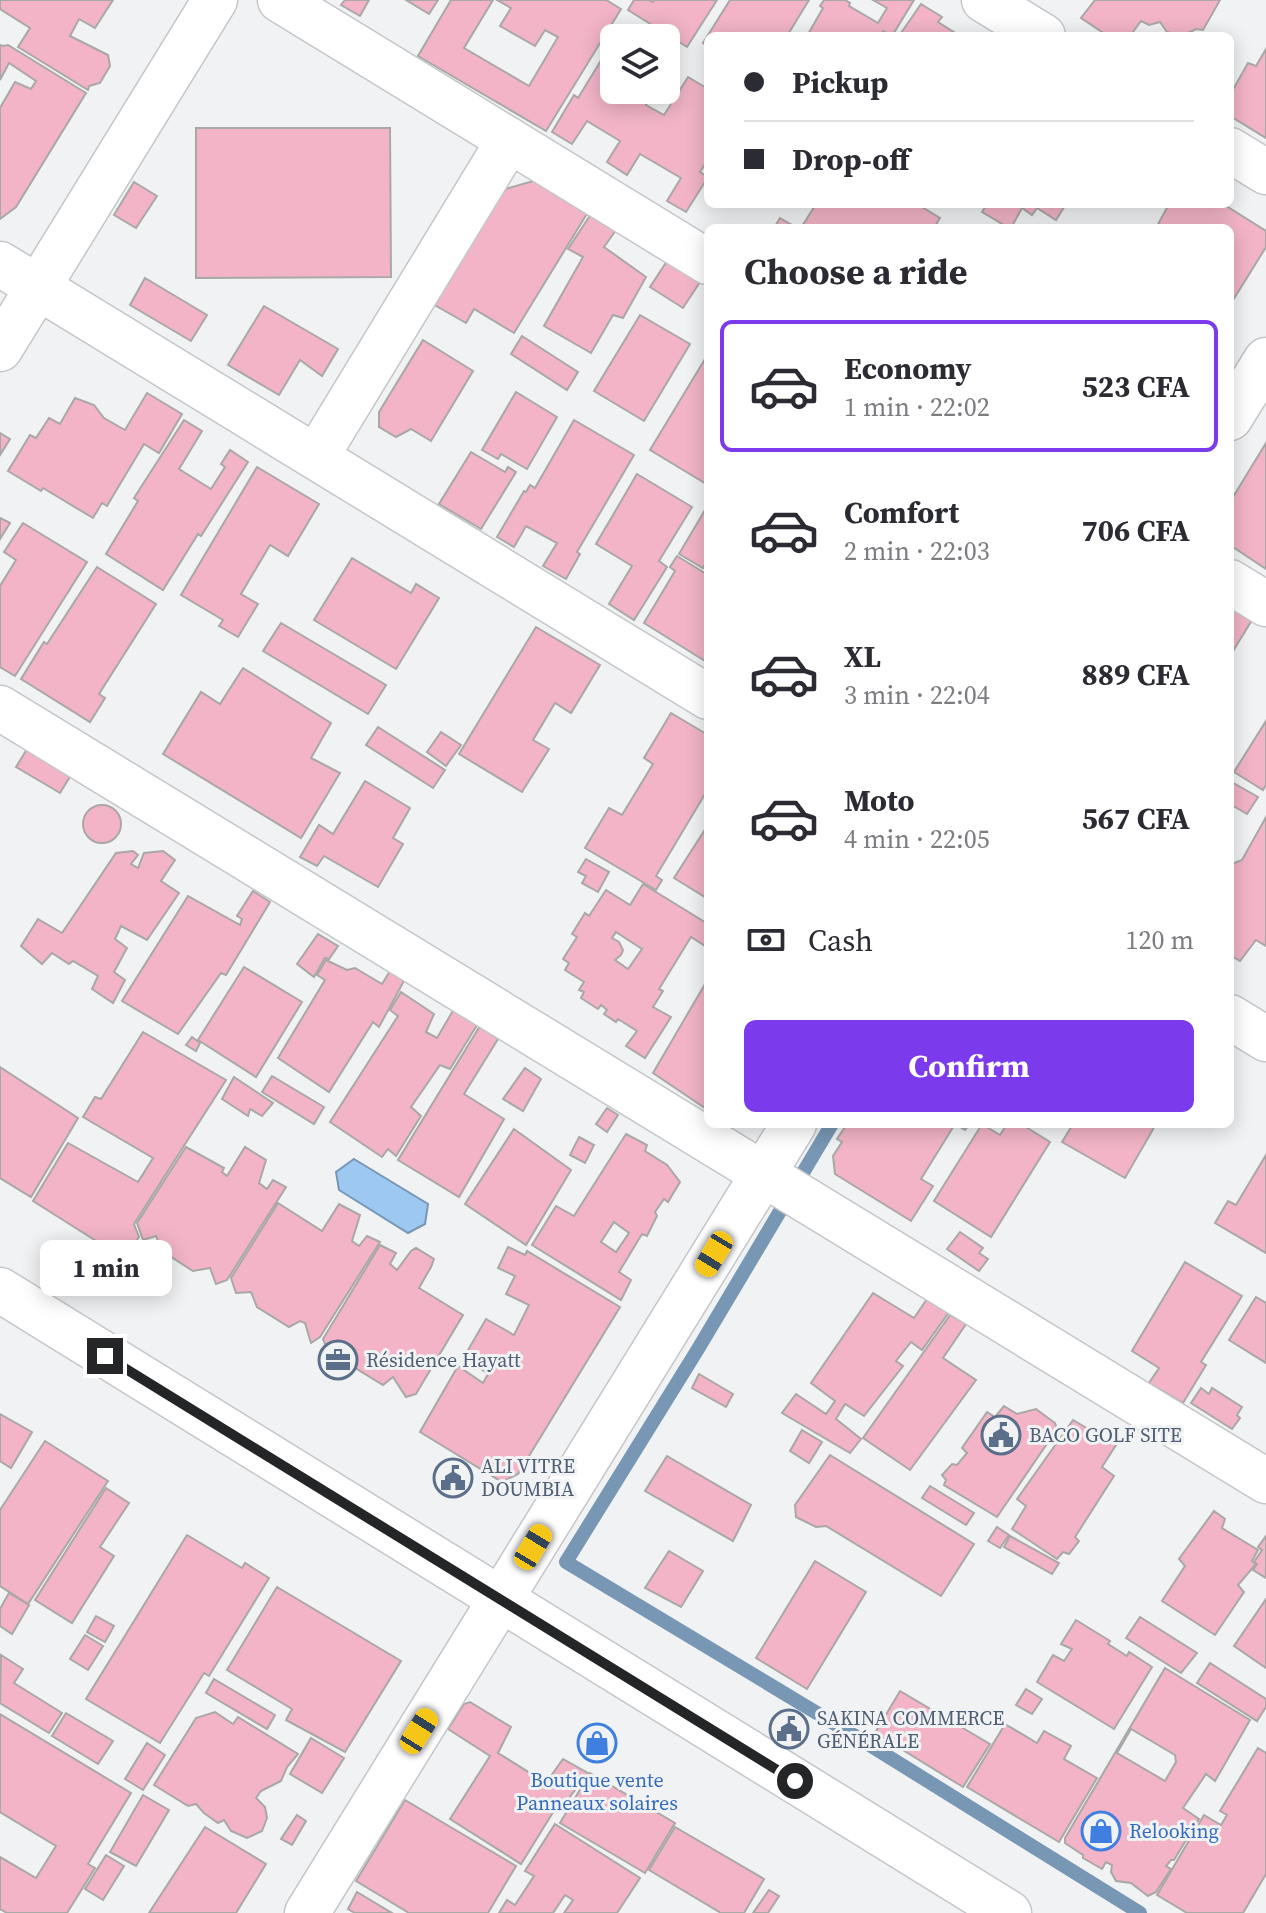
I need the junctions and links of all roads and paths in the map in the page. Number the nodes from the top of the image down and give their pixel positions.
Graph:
1 (215, 0) edge
2 (280, 0) edge
3 (984, 0) edge
4 (1036, 32) edge
5 (509, 140) junction
6 (1234, 152) edge
7 (1266, 172) edge
8 (704, 260) edge
9 (0, 264) edge
10 (38, 287) junction
11 (0, 349) edge
12 (1266, 360) edge
13 (1234, 412) edge
14 (316, 457) junction
15 (1234, 584) edge
16 (1266, 604) edge
17 (704, 695) edge
18 (0, 708) edge
19 (1234, 1019) edge
20 (1266, 1039) edge
21 (792, 1128) edge
22 (763, 1174) junction
23 (0, 1290) edge
24 (1266, 1481) edge
25 (500, 1600) junction
26 (307, 1913) edge
27 (1009, 1913) edge

1 - 10 street
2 - 5 street
3 - 4 street
5 - 8 street
5 - 14 street
6 - 7 street
9 - 10 street
10 - 11 street
10 - 14 street
12 - 13 street
14 - 17 street
15 - 16 street
18 - 22 street
19 - 20 street
21 - 22 street
22 - 24 street
22 - 25 street
23 - 25 street
25 - 26 street
25 - 27 street

